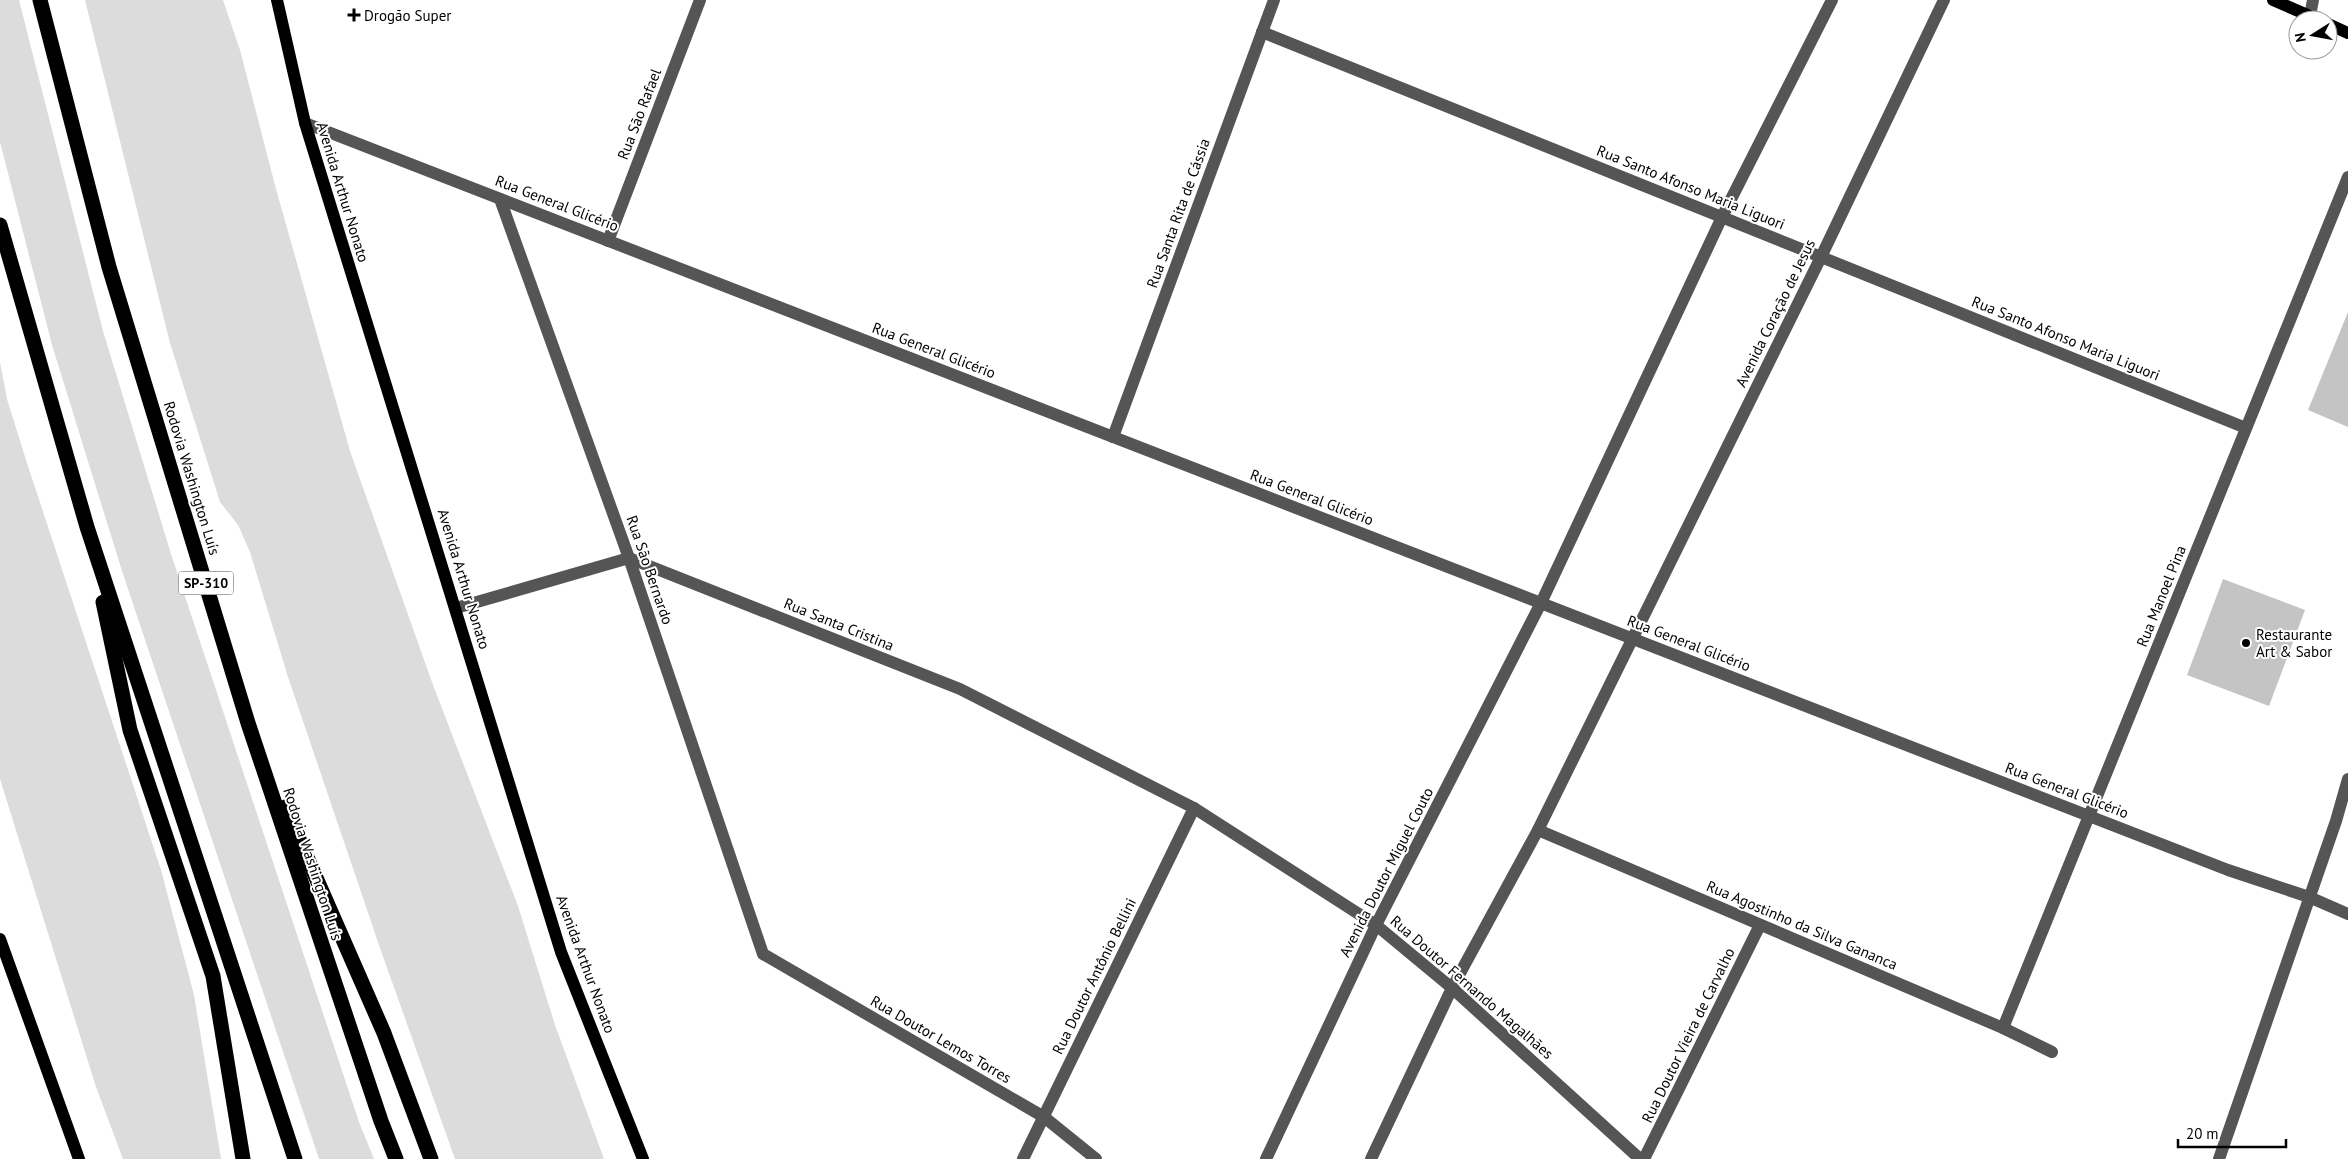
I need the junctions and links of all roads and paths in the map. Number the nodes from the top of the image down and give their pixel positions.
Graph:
1 (40, 0) edge
2 (277, 0) edge
3 (700, 0) edge
4 (1274, 0) edge
5 (1832, 0) edge
6 (1944, 0) edge
7 (2273, 0) edge
8 (2296, 10) edge
9 (1262, 32) junction
10 (305, 123) junction
11 (2348, 177) edge
12 (500, 198) junction
13 (1722, 217) junction
14 (0, 225) edge
15 (608, 240) junction
16 (1821, 257) junction
17 (2246, 428) junction
18 (1113, 436) junction
19 (87, 527) junction
20 (629, 558) junction
21 (1541, 603) junction
22 (456, 608) junction
23 (1632, 638) junction
24 (248, 722) junction
25 (2348, 779) edge
26 (1194, 808) junction
27 (2089, 816) junction
28 (1538, 830) junction
29 (2309, 897) junction
30 (2348, 914) edge
31 (1376, 925) junction
32 (1760, 925) junction
33 (0, 939) edge
34 (763, 954) joint
35 (1452, 988) junction
36 (2003, 1028) junction
37 (2052, 1052) dead end
38 (1044, 1118) junction
39 (79, 1159) edge
40 (243, 1159) edge
41 (295, 1159) edge
42 (396, 1159) edge
43 (431, 1159) edge
44 (643, 1159) edge
45 (1022, 1159) edge
46 (1096, 1159) edge
47 (1266, 1159) edge
48 (1371, 1159) edge
49 (1642, 1159) edge
50 (2219, 1159) edge

1 - 24 highway, Rodovia Washington Luís / SP-310
2 - 10 main road, Avenida Arthur Nonato
3 - 15 street, Rua São Rafael
4 - 9 street, Rua Santa Rita de Cássia
5 - 13 street
6 - 16 street, Avenida Coração de Jesus
7 - 8 main road
9 - 13 street, Rua Santo Afonso Maria Liguori
9 - 18 street, Rua Santa Rita de Cássia
10 - 12 street, Rua General Glicério
10 - 22 main road, Avenida Arthur Nonato
11 - 17 street, Rua Manoel Pina
12 - 15 street, Rua General Glicério
12 - 20 street, Rua São Bernardo
13 - 16 street, Rua Santo Afonso Maria Liguori
13 - 21 street
14 - 19 highway
15 - 18 street, Rua General Glicério
16 - 17 street, Rua Santo Afonso Maria Liguori
16 - 23 street, Avenida Coração de Jesus
17 - 27 street, Rua Manoel Pina
18 - 21 street, Rua General Glicério
19 - 40 highway
19 - 41 highway
20 - 22 street
20 - 26 street, Rua Santa Cristina
20 - 34 street, Rua São Bernardo
21 - 23 street, Rua General Glicério
21 - 31 street, Avenida Doutor Miguel Couto
22 - 44 main road, Avenida Arthur Nonato
23 - 27 street, Rua General Glicério
23 - 28 street
24 - 42 highway, Rodovia Washington Luís / SP-310
24 - 43 highway
25 - 29 street
26 - 31 street, Rua Doutor Fernando Magalhães
26 - 38 street, Rua Doutor Antônio Bellini
27 - 29 street, Rua General Glicério
27 - 36 street, Rua Manoel Pina
28 - 32 street, Rua Agostinho da Silva Gananca
28 - 35 street
29 - 30 street, Rua General Glicério
29 - 50 street
31 - 35 street, Rua Doutor Fernando Magalhães
31 - 47 street, Avenida Doutor Miguel Couto
32 - 36 street, Rua Agostinho da Silva Gananca
32 - 49 street, Rua Doutor Vieira de Carvalho
33 - 39 main road
34 - 38 street, Rua Doutor Lemos Torres
35 - 48 street
35 - 49 street, Rua Doutor Fernando Magalhães
36 - 37 street, Rua Agostinho da Silva Gananca
38 - 45 street, Rua Doutor Antônio Bellini
38 - 46 street, Rua Doutor Lemos Torres

